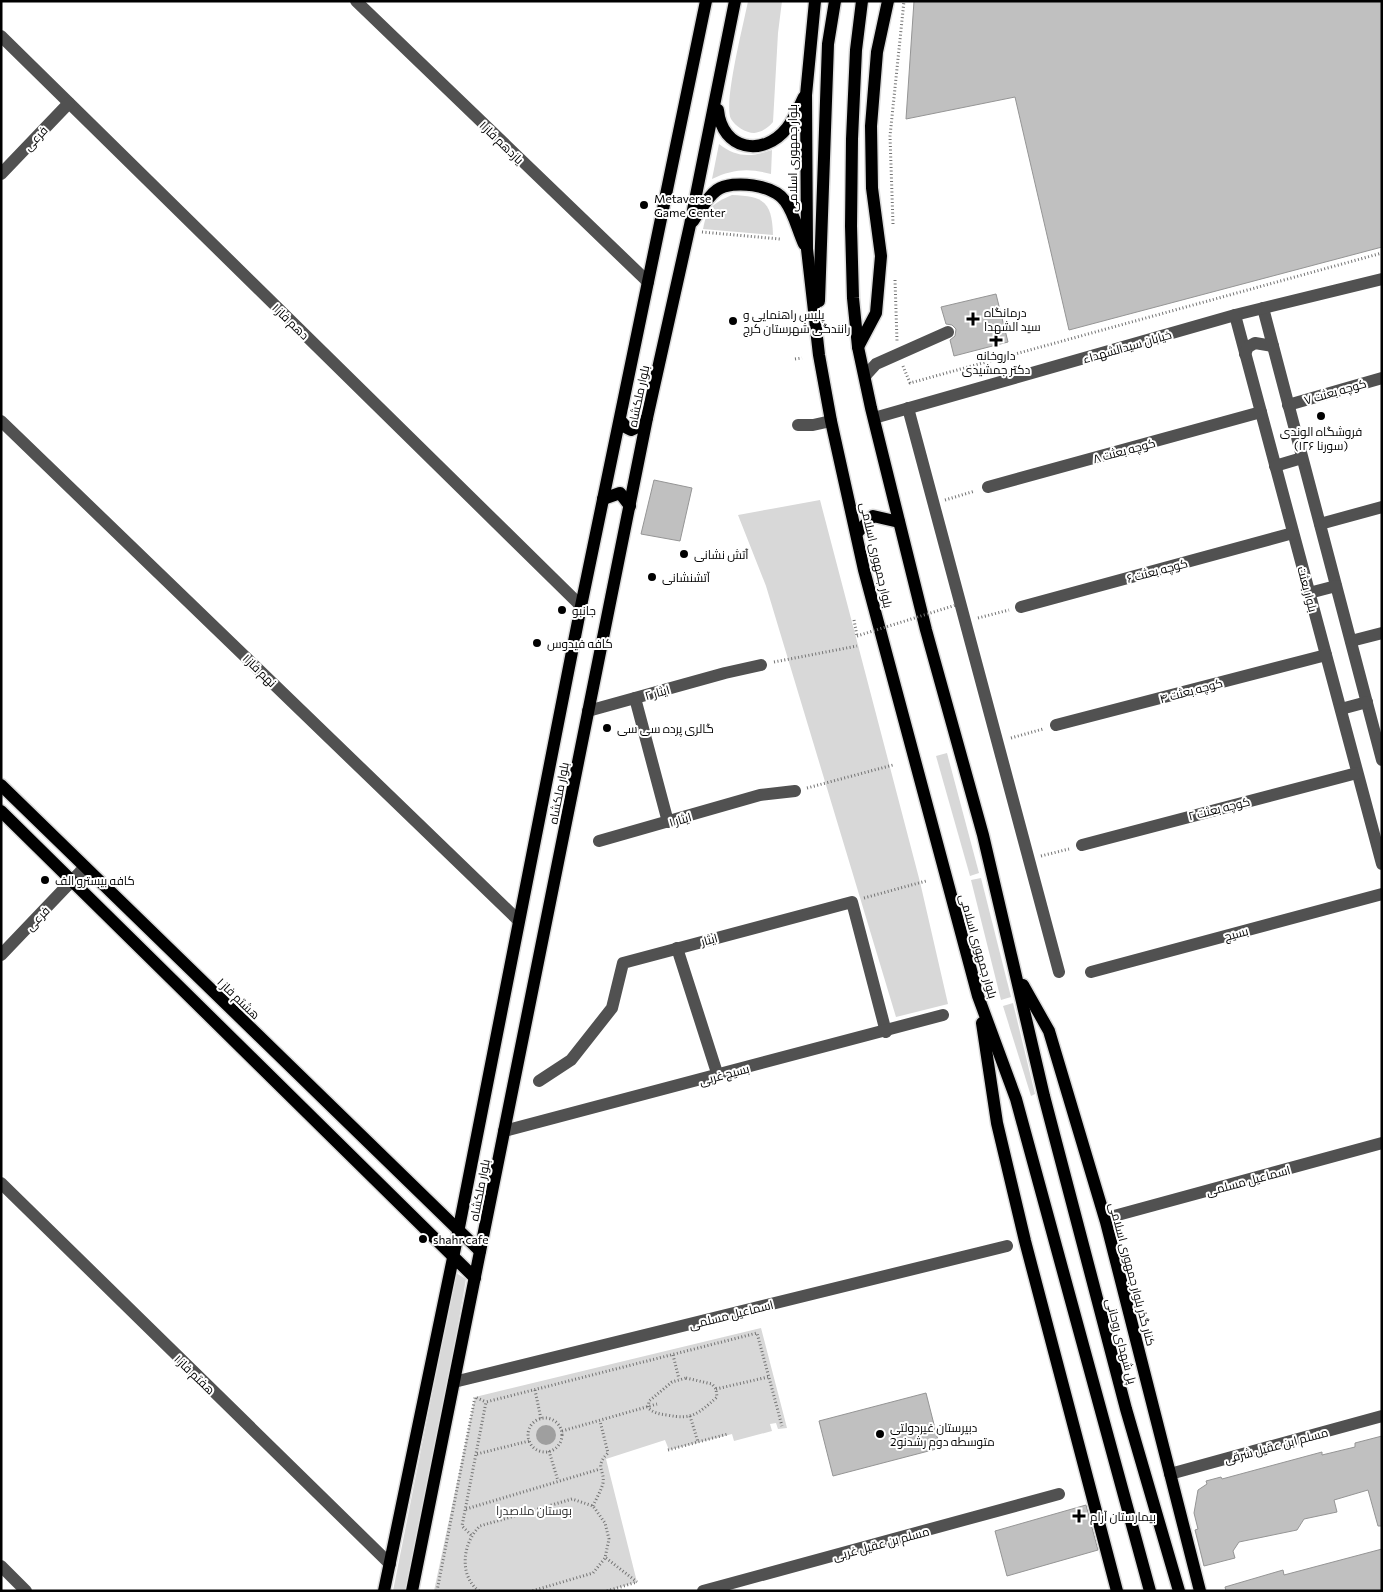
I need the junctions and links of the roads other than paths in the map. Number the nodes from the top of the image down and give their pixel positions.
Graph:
1 (356, 1) edge
2 (706, 1) edge
3 (735, 1) edge
4 (815, 1) edge
5 (835, 1) edge
6 (862, 1) edge
7 (888, 1) edge
8 (1, 36) edge
9 (806, 95) junction
10 (716, 98) junction
11 (69, 102) junction
12 (1, 174) edge
13 (690, 225) junction
14 (806, 249) junction
15 (1382, 279) edge
16 (648, 282) junction
17 (1263, 308) junction
18 (1235, 315) junction
19 (948, 332) dead end
20 (818, 341) junction
21 (1273, 346) junction
22 (858, 347) junction
23 (1245, 354) junction
24 (865, 376) junction
25 (1382, 378) edge
26 (1288, 405) junction
27 (908, 408) junction
28 (1261, 412) junction
29 (647, 418) junction
30 (874, 418) junction
31 (620, 420) junction
32 (831, 420) junction
33 (1, 421) edge
34 (798, 425) dead end
35 (1302, 458) junction
36 (1275, 466) junction
37 (988, 487) road end
38 (603, 499) junction
39 (630, 506) junction
40 (1382, 507) edge
41 (899, 522) junction
42 (1320, 524) junction
43 (857, 533) junction
44 (1293, 533) junction
45 (1336, 586) junction
46 (1309, 593) junction
47 (581, 606) junction
48 (1021, 607) road end
49 (1382, 633) edge
50 (1351, 641) junction
51 (1326, 655) junction
52 (761, 665) road end
53 (635, 698) junction
54 (1367, 702) junction
55 (1340, 710) junction
56 (588, 711) junction
57 (1056, 726) road end
58 (1382, 760) edge
59 (1357, 773) junction
60 (1, 785) edge
61 (795, 791) road end
62 (1, 811) edge
63 (668, 822) junction
64 (599, 841) dead end
65 (1082, 845) road end
66 (1382, 864) edge
67 (85, 868) junction
68 (73, 881) junction
69 (1382, 894) edge
70 (518, 920) junction
71 (677, 948) junction
72 (1, 954) edge
73 (1016, 972) junction
74 (1059, 972) dead end
75 (1090, 972) dead end
76 (978, 996) junction
77 (943, 1015) dead end
78 (886, 1032) junction
79 (718, 1076) junction
80 (539, 1081) dead end
81 (504, 1131) junction
82 (1382, 1143) edge
83 (1, 1183) edge
84 (1114, 1216) dead end
85 (458, 1231) junction
86 (1007, 1246) dead end
87 (480, 1251) junction
88 (453, 1258) junction
89 (475, 1278) junction
90 (454, 1382) junction
91 (1382, 1416) edge
92 (1170, 1474) junction
93 (1059, 1494) dead end
94 (390, 1564) junction
95 (1, 1566) edge
96 (26, 1591) edge
97 (384, 1591) edge
98 (412, 1591) edge
99 (703, 1591) edge
100 (1117, 1591) edge
101 (1150, 1591) edge
102 (1179, 1591) edge
103 (1200, 1591) edge

1 - 16 street, یازدهم فاز ۱
2 - 16 main road, بلوار ملکشاه
3 - 10 main road, بلوار ملکشاه
4 - 9 main road, بلوار جمهوری اسلامی
5 - 20 main road
6 - 22 main road
7 - 22 main road
8 - 11 street, دهم فاز ۱
9 - 10 main road
9 - 14 main road, بلوار جمهوری اسلامی
10 - 13 main road, بلوار ملکشاه
11 - 12 street, فرعی
11 - 47 street, دهم فاز ۱
13 - 14 main road
13 - 29 main road, بلوار ملکشاه
14 - 20 main road, بلوار جمهوری اسلامی
15 - 17 street, خیابان سیدالشهداء
16 - 31 main road, بلوار ملکشاه
17 - 18 street, خیابان سیدالشهداء
17 - 21 street
18 - 23 street, بلوار بعثت
18 - 27 street, خیابان سیدالشهداء
19 - 24 street
20 - 32 main road, بلوار جمهوری اسلامی
21 - 23 street
21 - 26 street
22 - 24 main road
23 - 28 street, بلوار بعثت
24 - 30 main road
25 - 26 street, کوچه بعثت ۷
26 - 35 street
27 - 30 street, خیابان سیدالشهداء
27 - 74 street
28 - 36 street, بلوار بعثت
28 - 37 street, کوچه بعثت ۸
29 - 31 main road
29 - 39 main road, بلوار ملکشاه
30 - 41 main road
31 - 38 main road, بلوار ملکشاه
32 - 34 street
32 - 43 main road, بلوار جمهوری اسلامی
33 - 70 street, نهم فاز ۱
35 - 36 street
35 - 42 street
36 - 44 street, بلوار بعثت
38 - 39 main road
38 - 47 main road, بلوار ملکشاه
39 - 56 main road, بلوار ملکشاه
40 - 42 street
41 - 43 main road
41 - 73 main road
42 - 45 street
43 - 76 main road, بلوار جمهوری اسلامی
44 - 46 street, بلوار بعثت
44 - 48 street, کوچه بعثت ۶
45 - 46 street
45 - 50 street
46 - 51 street, بلوار بعثت
47 - 70 main road, بلوار ملکشاه
49 - 50 street
50 - 54 street
51 - 55 street, بلوار بعثت
51 - 57 street, کوچه بعثت ۴
52 - 53 street, ایثار ۲
53 - 56 street, ایثار ۲
53 - 63 street
54 - 55 street
54 - 58 street
55 - 59 street, بلوار بعثت
56 - 81 main road, بلوار ملکشاه
59 - 65 street, کوچه بعثت ۲
59 - 66 street, بلوار بعثت
60 - 67 main road, هشتم فاز ۱
61 - 63 street, ایثار ۱
62 - 68 main road
63 - 64 street, ایثار ۱
67 - 68 street, فرعی
67 - 85 main road, هشتم فاز ۱
68 - 72 street, فرعی
68 - 88 main road
69 - 75 street, بسیج
70 - 85 main road, بلوار ملکشاه
71 - 78 street, ایثار
71 - 79 street
71 - 80 street, ایثار
73 - 92 main road, کنار گذر بلوار جمهوری اسلامی
73 - 102 main road, پل شهدای روحانی
76 - 100 main road
76 - 101 main road, بلوار جمهوری اسلامی
77 - 78 street, بسیج غربی
78 - 79 street, بسیج غربی
79 - 81 street, بسیج غربی
81 - 87 main road, بلوار ملکشاه
82 - 84 street, اسماعیل مسلمی
83 - 94 street, هفتم فاز ۱
85 - 87 main road, هشتم فاز ۱
85 - 88 main road, بلوار ملکشاه
86 - 90 street, اسماعیل مسلمی
87 - 89 main road, بلوار ملکشاه
88 - 89 main road
88 - 94 main road, بلوار ملکشاه
89 - 90 main road, بلوار ملکشاه
90 - 98 main road, بلوار ملکشاه
91 - 92 street, مسلم ابن عقیل شرقی
92 - 103 main road, کنار گذر بلوار جمهوری اسلامی
93 - 99 street, مسلم بن عقیل غربی
94 - 97 main road, بلوار ملکشاه
95 - 96 street

